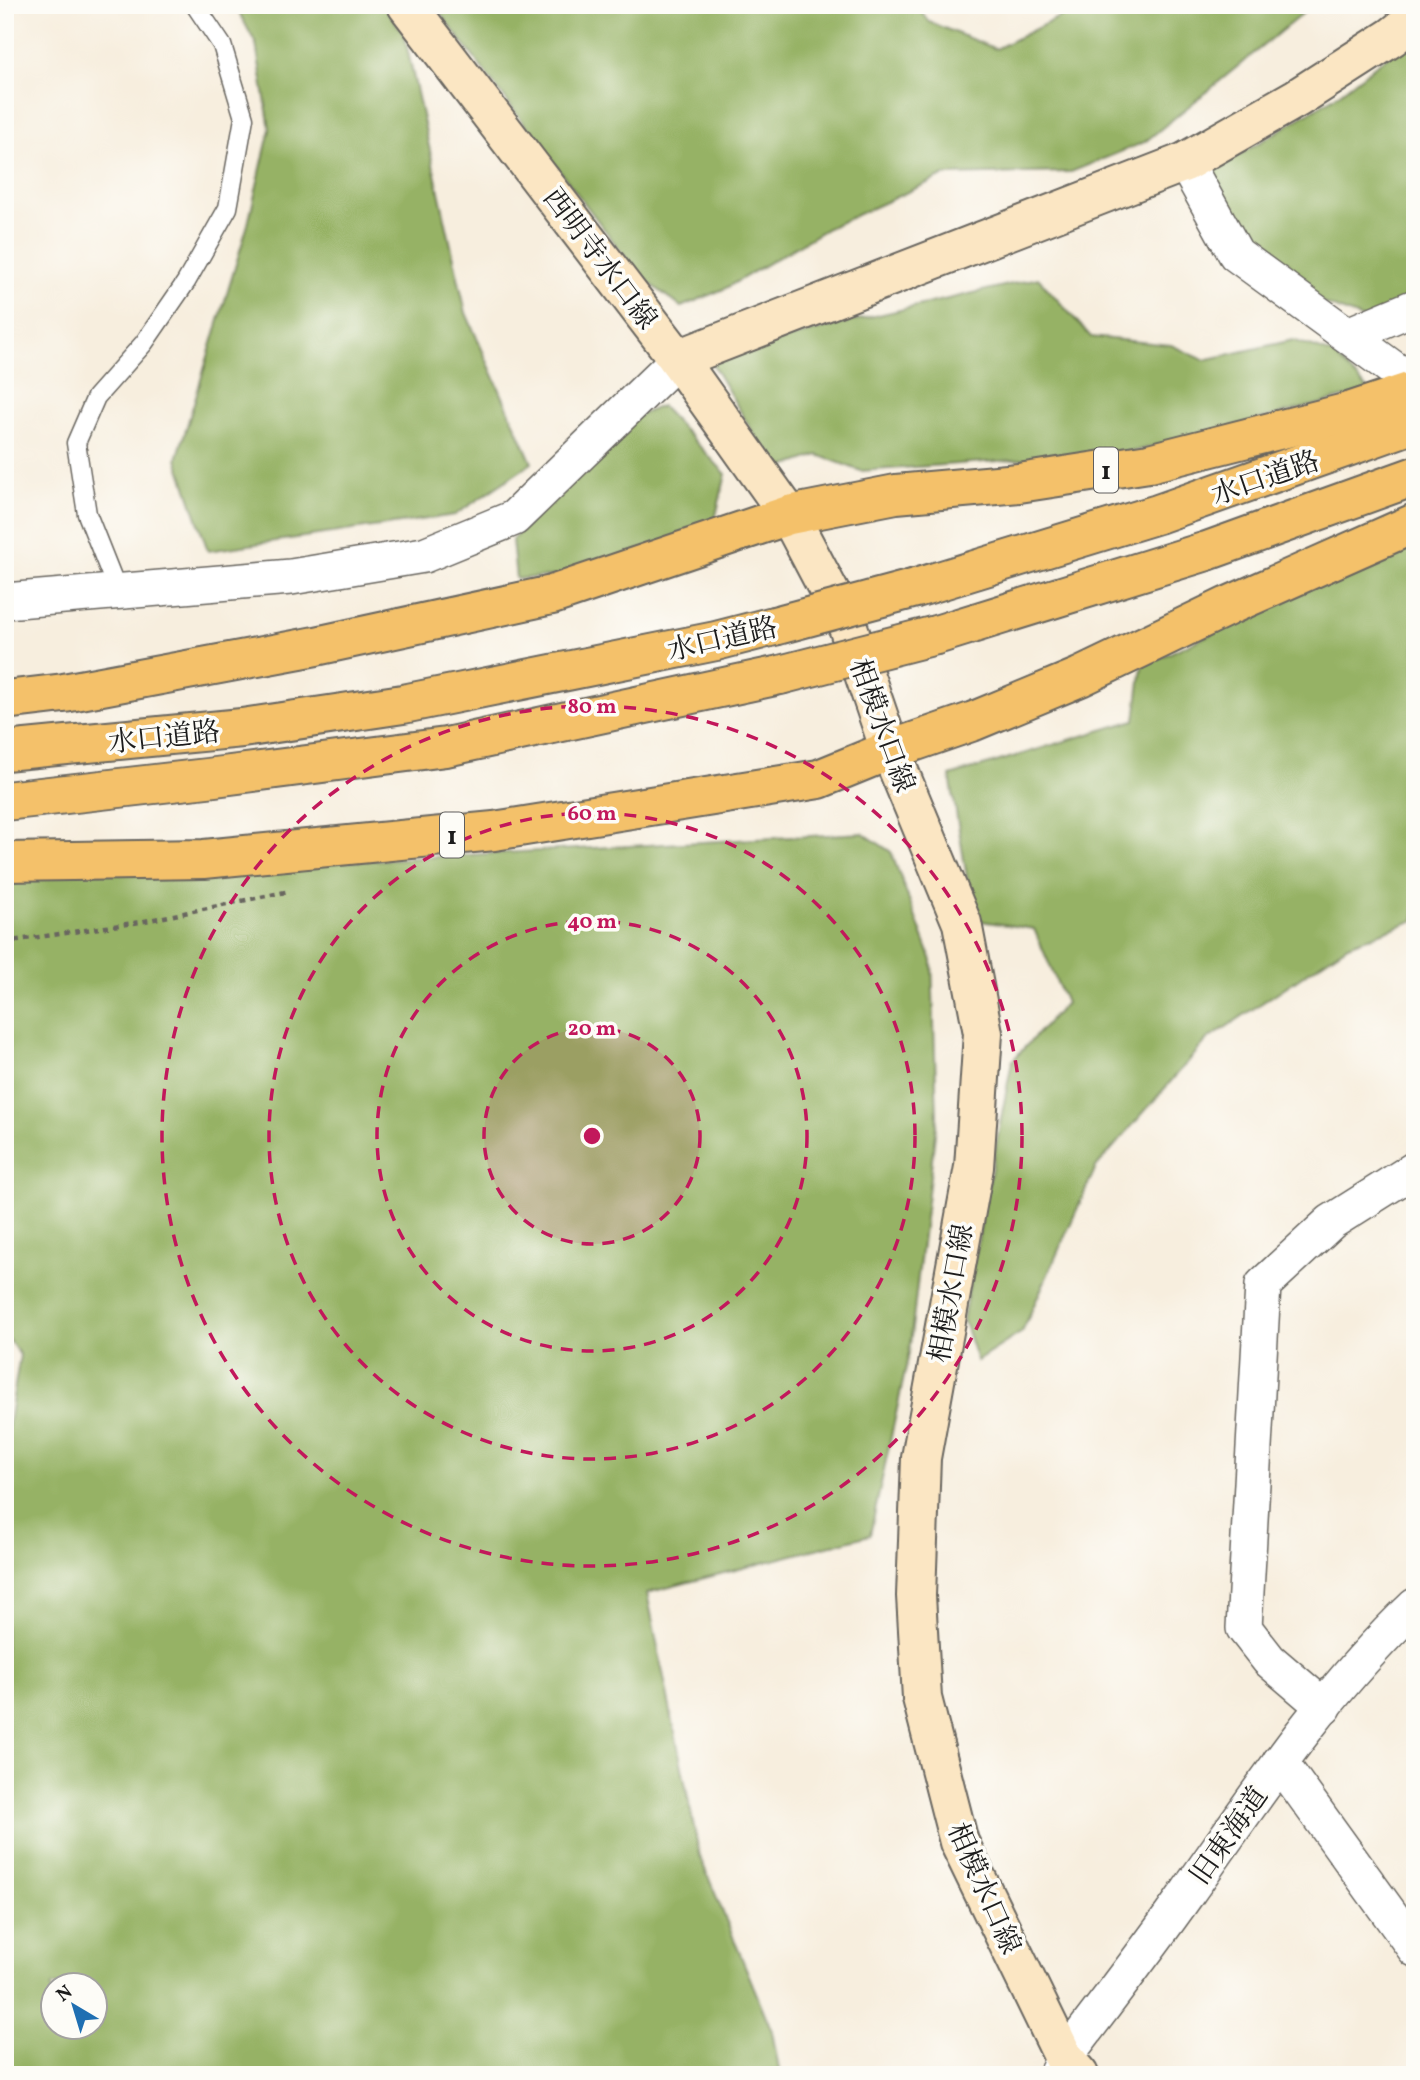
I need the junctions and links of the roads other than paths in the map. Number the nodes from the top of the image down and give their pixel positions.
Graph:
1 (195, 5) edge
2 (407, 5) edge
3 (1415, 19) edge
4 (1185, 162) junction
5 (1415, 307) edge
6 (1348, 335) junction
7 (678, 359) junction
8 (1405, 380) edge
9 (1415, 424) edge
10 (1415, 476) edge
11 (789, 515) junction
12 (1415, 523) edge
13 (118, 592) junction
14 (5, 601) edge
15 (5, 700) edge
16 (890, 750) junction
17 (5, 751) edge
18 (5, 801) edge
19 (5, 862) edge
20 (1415, 1169) edge
21 (1415, 1606) edge
22 (1324, 1707) junction
23 (1280, 1762) junction
24 (1415, 1949) edge
25 (1066, 2069) edge

1 - 13 lane
2 - 7 main road, 西明寺水口線
3 - 4 main road
4 - 6 street
4 - 7 main road
5 - 6 street
6 - 8 street
7 - 11 main road, 西明寺水口線
7 - 13 street
8 - 11 highway, 1
9 - 17 highway, 水口道路 / 1, bridge
10 - 18 highway, 水口道路, bridge
11 - 15 highway, 1
11 - 16 main road, 相模水口線
12 - 16 highway, 1
13 - 14 street
16 - 19 highway, 1
16 - 25 main road, 相模水口線
20 - 22 street
21 - 22 street, 旧東海道
22 - 23 street, 旧東海道
23 - 24 street
23 - 25 street, 旧東海道

